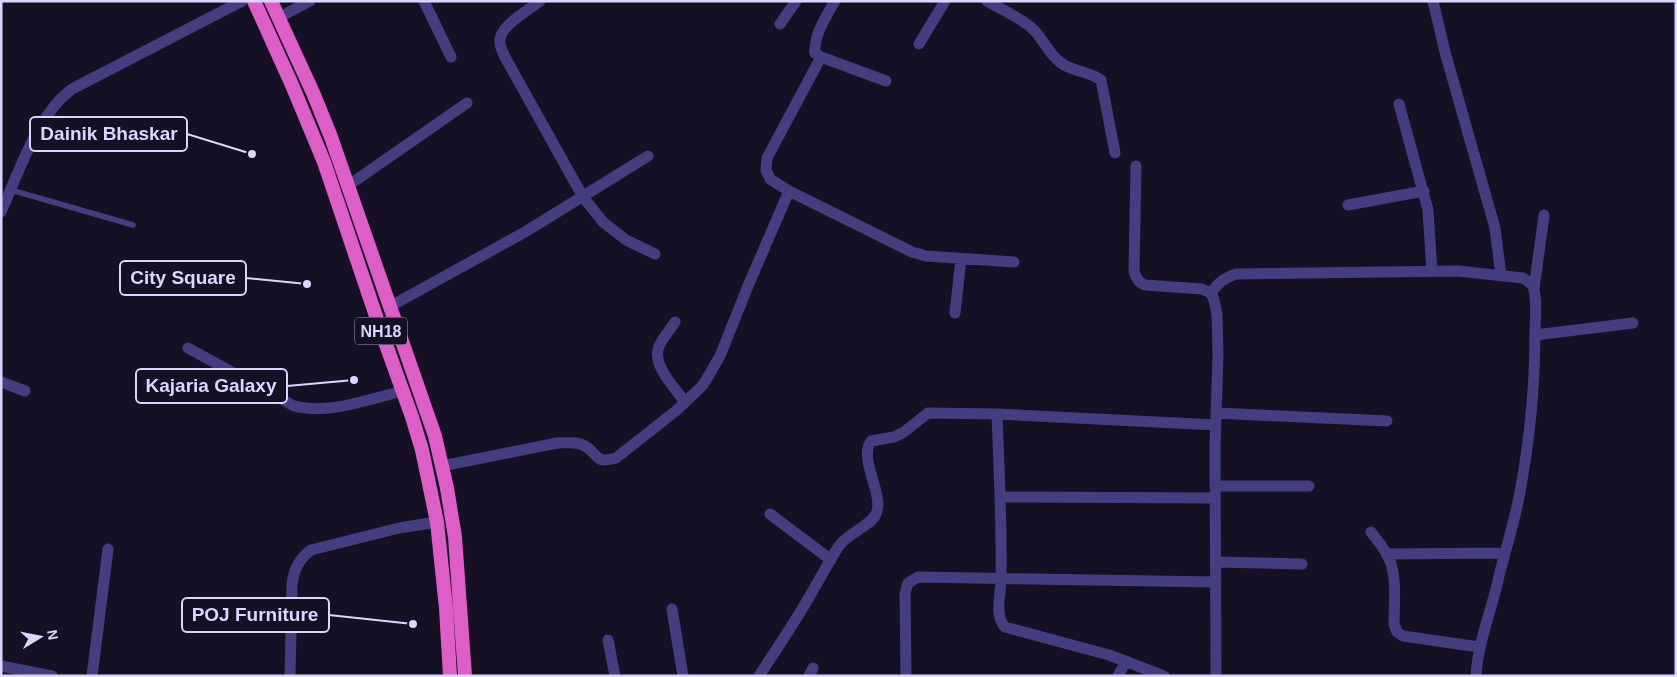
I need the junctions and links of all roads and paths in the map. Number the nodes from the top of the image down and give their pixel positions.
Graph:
1 (242, 1) edge
2 (254, 1) edge
3 (270, 1) edge
4 (310, 1) edge
5 (424, 1) edge
6 (540, 1) edge
7 (796, 1) edge
8 (836, 1) edge
9 (946, 1) edge
10 (987, 1) edge
11 (1433, 1) edge
12 (278, 18) junction
13 (780, 24) dead end
14 (919, 44) dead end
15 (452, 57) dead end
16 (821, 57) junction
17 (886, 81) dead end
18 (467, 103) dead end
19 (1399, 104) dead end
20 (1115, 153) dead end
21 (648, 156) dead end
22 (1136, 166) dead end
23 (348, 185) junction
24 (11, 190) junction
25 (789, 191) junction
26 (1424, 191) junction
27 (583, 197) junction
28 (1348, 205) dead end
29 (1, 212) edge
30 (1544, 215) dead end
31 (134, 225) dead end
32 (655, 254) dead end
33 (961, 259) junction
34 (1014, 262) dead end
35 (1432, 271) junction
36 (1500, 276) junction
37 (1534, 289) junction
38 (1211, 293) junction
39 (389, 306) junction
40 (954, 313) dead end
41 (675, 322) dead end
42 (1633, 323) dead end
43 (1535, 335) junction
44 (188, 348) dead end
45 (1, 382) edge
46 (25, 391) dead end
47 (403, 391) junction
48 (685, 402) junction
49 (1216, 413) junction
50 (997, 414) junction
51 (1387, 421) dead end
52 (1216, 425) junction
53 (442, 466) junction
54 (1309, 486) dead end
55 (1215, 492) junction
56 (1000, 497) junction
57 (770, 514) dead end
58 (437, 522) junction
59 (1371, 532) dead end
60 (108, 549) dead end
61 (1505, 553) junction
62 (1386, 554) junction
63 (831, 560) junction
64 (1216, 562) junction
65 (1302, 564) dead end
66 (1001, 580) junction
67 (1216, 582) junction
68 (672, 609) dead end
69 (608, 640) dead end
70 (1480, 648) junction
71 (1126, 661) junction
72 (1, 666) edge
73 (52, 676) edge
74 (92, 676) edge
75 (290, 676) edge
76 (450, 676) edge
77 (465, 676) edge
78 (615, 676) edge
79 (683, 676) edge
80 (759, 676) edge
81 (906, 676) edge
82 (1118, 676) edge
83 (1164, 676) edge
84 (1216, 676) edge
85 (1476, 676) edge

1 - 24 street
2 - 47 highway, NH18
3 - 12 highway, NH18
4 - 12 street
5 - 15 street
6 - 27 street
7 - 13 street
8 - 16 street
9 - 14 street
10 - 20 street
11 - 36 street
12 - 23 highway, NH18
16 - 17 street
16 - 25 street
18 - 23 street
19 - 26 street
21 - 27 street
22 - 38 street
23 - 39 highway, NH18
24 - 29 street
24 - 31 lane
25 - 33 street
25 - 48 street
26 - 28 street
26 - 35 street
27 - 32 street
27 - 39 street
30 - 37 street
33 - 34 street
33 - 40 street
35 - 36 street
35 - 38 street
36 - 37 street
37 - 43 street
38 - 49 street
39 - 53 highway, NH18
41 - 48 street
42 - 43 street
43 - 61 street
44 - 47 street
45 - 46 street
47 - 58 highway, NH18
48 - 53 street
49 - 51 street
49 - 52 street
50 - 52 street
50 - 56 street
50 - 63 street
52 - 55 street
53 - 77 highway, NH18
54 - 55 street
55 - 56 street
55 - 64 street
56 - 66 street
57 - 63 street
58 - 75 street
58 - 76 highway, NH18
59 - 62 street
60 - 74 street
61 - 62 street
61 - 70 street
62 - 70 street
63 - 80 street
64 - 65 street
64 - 67 street
66 - 67 street
66 - 71 street
66 - 81 street
67 - 84 street
68 - 79 street
69 - 78 street
70 - 85 street
71 - 82 street
71 - 83 street
72 - 73 street

